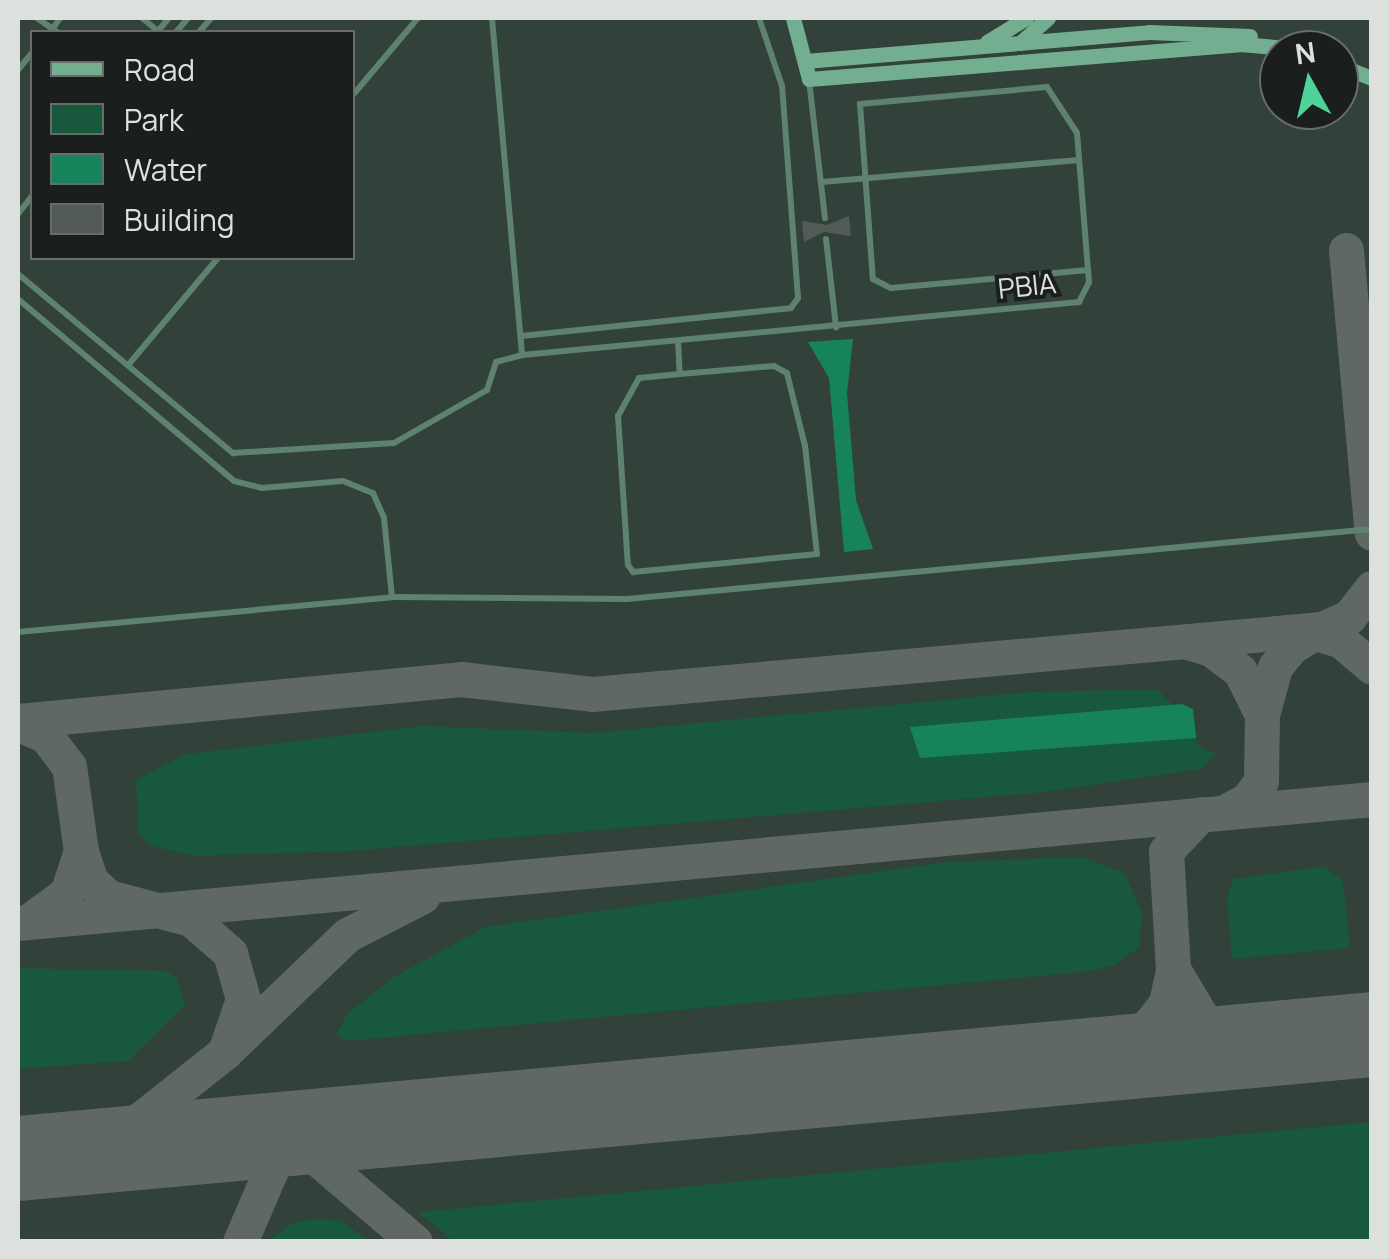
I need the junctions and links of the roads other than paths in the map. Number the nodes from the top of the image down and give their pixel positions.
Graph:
1 (418, 18) edge
2 (492, 18) edge
3 (760, 18) edge
4 (793, 18) edge
5 (1026, 18) edge
6 (1048, 18) edge
7 (1259, 42) edge
8 (1020, 43) junction
9 (974, 46) junction
10 (1259, 46) edge
11 (805, 61) junction
12 (950, 67) junction
13 (809, 79) junction
14 (355, 92) edge
15 (1079, 160) junction
16 (866, 178) junction
17 (822, 182) junction
18 (825, 218) dead end
19 (826, 239) dead end
20 (216, 260) edge
21 (1088, 270) junction
22 (18, 274) edge
23 (18, 300) edge
24 (836, 326) junction
25 (522, 336) junction
26 (678, 341) junction
27 (522, 354) junction
28 (128, 364) junction
29 (680, 374) junction
30 (1372, 529) edge
31 (392, 596) junction
32 (18, 632) edge

1 - 14 lane
2 - 25 lane
3 - 25 lane
4 - 11 street
5 - 9 street
6 - 8 street
7 - 8 street
8 - 9 street
8 - 12 street
9 - 11 street
10 - 12 street
11 - 13 street
12 - 13 street
13 - 17 lane
15 - 16 lane
15 - 16 lane, PBIA
15 - 21 lane, PBIA
16 - 17 lane
16 - 21 lane
17 - 18 lane
19 - 24 lane
20 - 28 lane
21 - 24 lane, PBIA
22 - 28 lane
23 - 31 lane
24 - 26 lane, PBIA
25 - 27 lane
26 - 27 lane, PBIA
26 - 29 lane
27 - 28 lane, PBIA
29 - 29 lane
30 - 31 lane
31 - 32 lane

